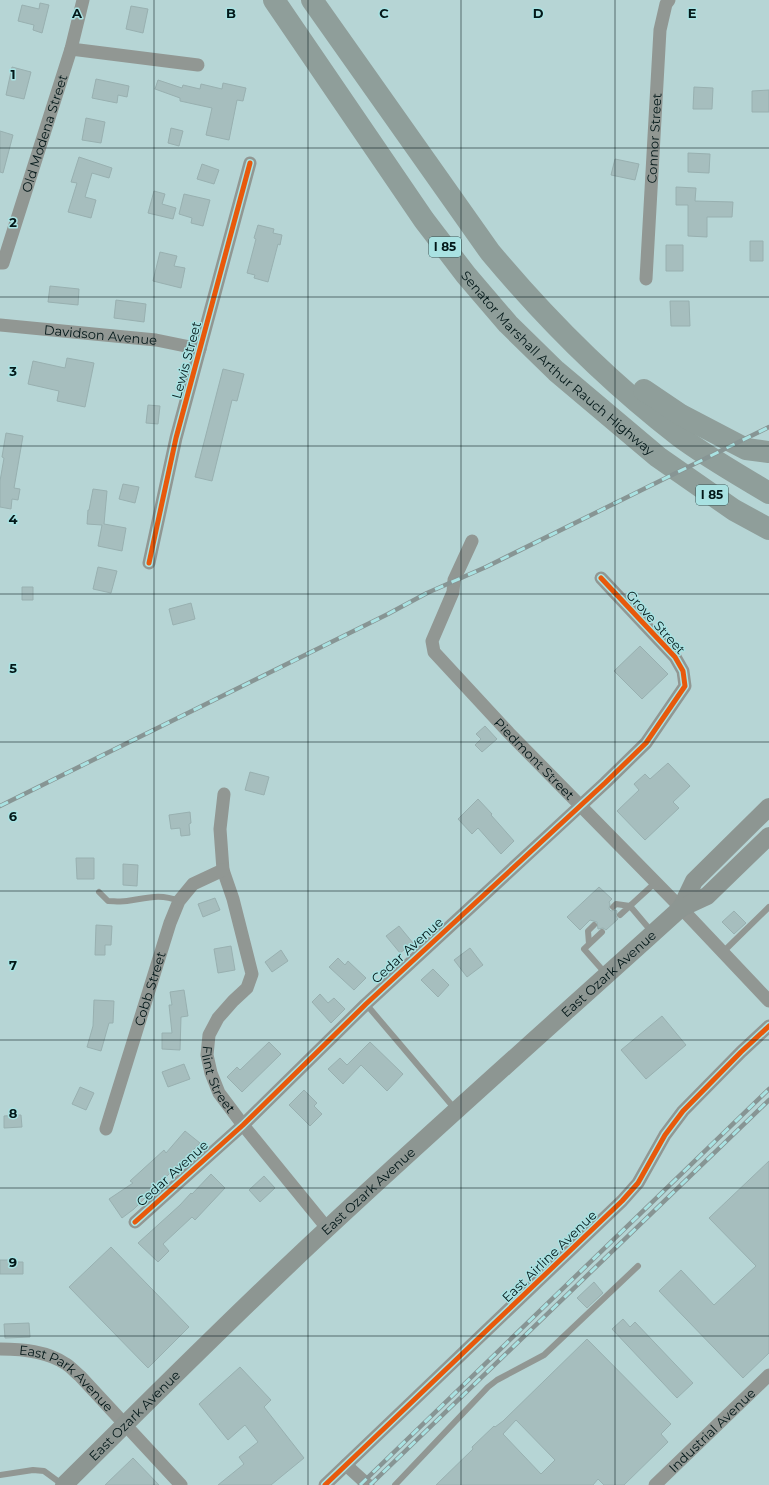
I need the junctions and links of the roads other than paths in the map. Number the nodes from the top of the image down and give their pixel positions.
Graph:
1 (83, 0) edge
2 (274, 0) edge
3 (312, 0) edge
4 (669, 0) edge
5 (71, 49) junction
6 (198, 65) dead end
7 (250, 163) dead end
8 (0, 263) edge
9 (646, 279) dead end
10 (0, 325) edge
11 (569, 339) junction
12 (200, 349) junction
13 (769, 452) edge
14 (769, 493) edge
15 (769, 529) edge
16 (472, 541) dead end
17 (149, 563) dead end
18 (601, 578) dead end
19 (685, 686) joint
20 (224, 794) dead end
21 (580, 807) junction
22 (769, 807) edge
23 (769, 836) edge
24 (223, 870) junction
25 (656, 882) junction
26 (99, 892) dead end
27 (179, 900) junction
28 (630, 906) junction
29 (613, 907) dead end
30 (769, 907) edge
31 (681, 908) junction
32 (620, 915) dead end
33 (594, 925) dead end
34 (602, 932) dead end
35 (653, 933) junction
36 (589, 944) junction
37 (723, 952) junction
38 (607, 975) junction
39 (769, 1001) edge
40 (366, 1004) junction
41 (769, 1026) edge
42 (456, 1110) junction
43 (243, 1125) junction
44 (106, 1129) dead end
45 (135, 1222) dead end
46 (327, 1228) junction
47 (638, 1266) dead end
48 (0, 1349) edge
49 (769, 1375) edge
50 (125, 1424) junction
51 (346, 1465) junction
52 (0, 1475) edge
53 (67, 1484) edge
54 (181, 1485) edge
55 (324, 1485) edge
56 (368, 1485) edge
57 (395, 1485) edge
58 (655, 1485) edge

1 - 5 street, Old Modena Street
2 - 15 highway, Senator Marshall Arthur Rauch Highway / I 85
3 - 11 highway, Senator Marshall Arthur Rauch Highway / I 85
4 - 9 street, Connor Street
5 - 6 street
5 - 8 street, Old Modena Street
7 - 12 street, Lewis Street
10 - 12 street, Davidson Avenue
11 - 13 highway
11 - 14 highway, Senator Marshall Arthur Rauch Highway / I 85
12 - 17 street, Lewis Street
16 - 21 street, Piedmont Street
18 - 19 street, Grove Street
19 - 21 street, Cedar Avenue
20 - 24 street, Flint Street
21 - 25 street, Piedmont Street
21 - 40 street, Cedar Avenue
22 - 31 main road, East Ozark Avenue
23 - 31 main road, East Ozark Avenue
24 - 27 street, Cobb Street
24 - 43 street, Flint Street
25 - 28 lane
25 - 31 street, Piedmont Street
26 - 27 lane
27 - 44 street, Cobb Street
28 - 29 lane
28 - 32 lane
28 - 35 lane
30 - 37 lane
31 - 35 main road, East Ozark Avenue
31 - 37 street, Piedmont Street
33 - 36 lane
34 - 36 lane
35 - 38 main road, East Ozark Avenue
36 - 38 lane
37 - 39 street, Piedmont Street
38 - 42 main road, East Ozark Avenue
40 - 42 lane
40 - 43 street, Cedar Avenue
41 - 51 street, East Airline Avenue
42 - 46 main road, East Ozark Avenue
43 - 45 street, Cedar Avenue
43 - 46 street, Flint Street
46 - 50 main road, East Ozark Avenue
47 - 57 lane
48 - 50 street, East Park Avenue
49 - 58 street, Industrial Avenue
50 - 53 main road, East Ozark Avenue
50 - 54 street, East Park Avenue
51 - 55 street, East Airline Avenue
51 - 56 street
52 - 53 lane

